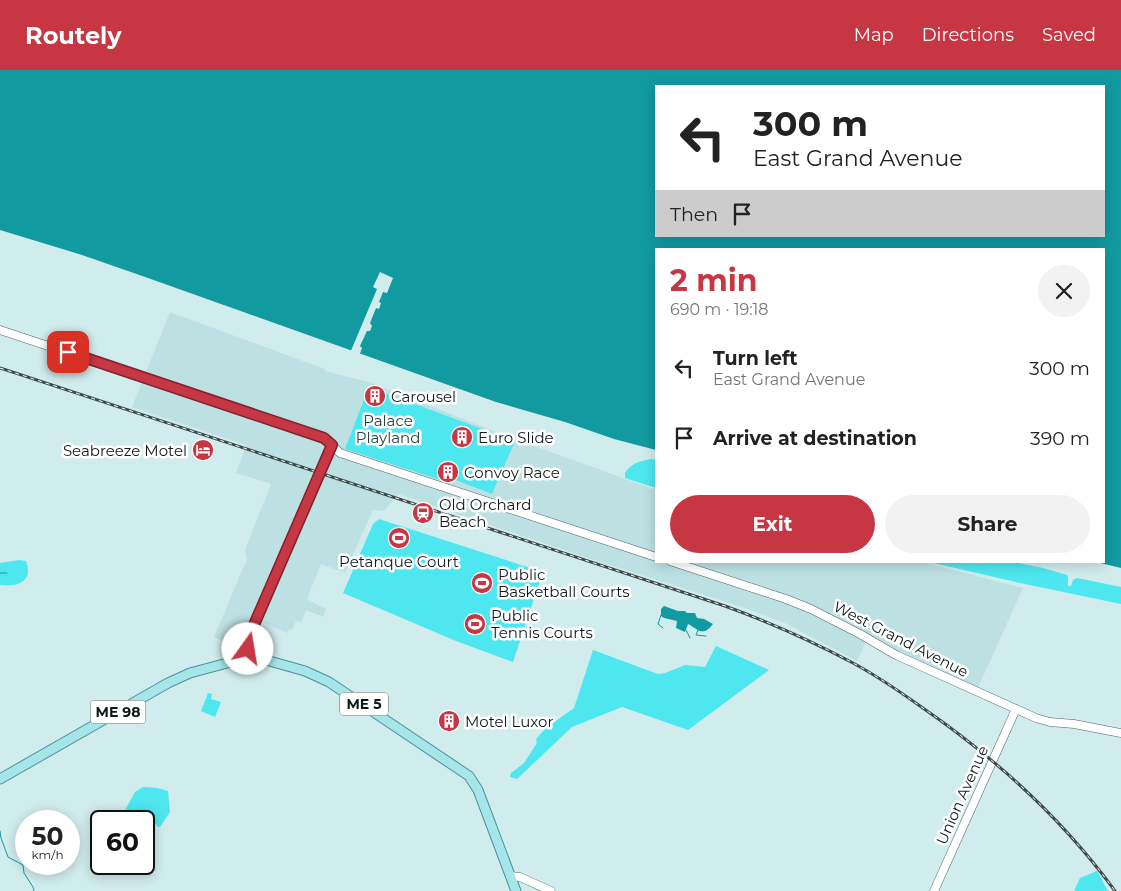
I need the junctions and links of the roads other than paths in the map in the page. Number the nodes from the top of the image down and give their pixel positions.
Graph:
1 (0, 330) edge
2 (332, 445) junction
3 (655, 557) edge
4 (676, 563) edge
5 (250, 634) junction
6 (242, 659) junction
7 (266, 660) junction
8 (1016, 709) junction
9 (1121, 733) edge
10 (0, 779) edge
11 (510, 876) junction
12 (516, 891) edge
13 (551, 891) edge
14 (934, 891) edge

1 - 2 main road
2 - 3 main road
2 - 5 main road
4 - 8 main road, West Grand Avenue
5 - 6 main road
5 - 7 main road
6 - 7 main road, ME 5
6 - 10 main road, ME 98
7 - 11 main road, ME 5
8 - 9 main road, West Grand Avenue
8 - 14 main road, Union Avenue
11 - 12 main road, ME 5
11 - 13 main road

